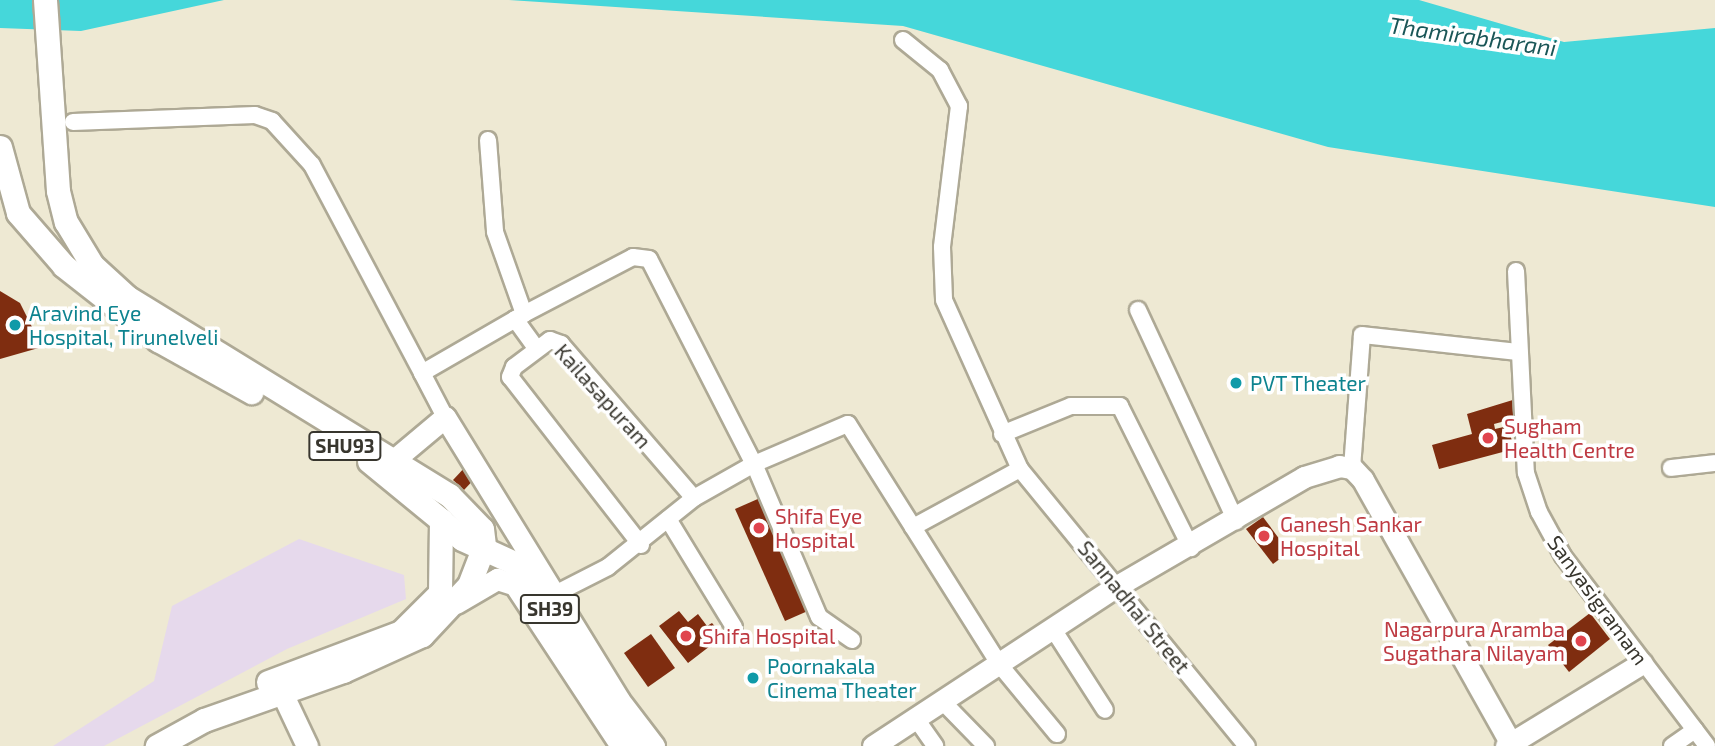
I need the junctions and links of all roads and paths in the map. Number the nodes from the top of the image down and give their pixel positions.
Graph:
1 (45, 0) edge
2 (903, 40) dead end
3 (73, 122) dead end
4 (488, 140) dead end
5 (0, 149) edge
6 (1516, 271) dead end
7 (1138, 310) dead end
8 (519, 316) junction
9 (163, 332) junction
10 (537, 349) junction
11 (1519, 352) junction
12 (422, 373) junction
13 (445, 417) junction
14 (1002, 434) junction
15 (395, 459) junction
16 (1715, 463) edge
17 (754, 464) junction
18 (1352, 468) junction
19 (1671, 468) dead end
20 (1020, 469) junction
21 (694, 498) junction
22 (668, 519) junction
23 (441, 520) junction
24 (1236, 521) junction
25 (913, 527) junction
26 (641, 545) junction
27 (484, 546) junction
28 (1191, 548) junction
29 (1118, 586) junction
30 (556, 593) junction
31 (455, 604) junction
32 (734, 627) dead end
33 (1053, 629) junction
34 (852, 640) dead end
35 (1642, 663) junction
36 (999, 664) junction
37 (282, 693) junction
38 (945, 704) junction
39 (1105, 710) dead end
40 (204, 720) junction
41 (917, 720) junction
42 (1695, 730) junction
43 (1057, 734) dead end
44 (1510, 745) edge
45 (157, 746) edge
46 (307, 746) edge
47 (621, 746) edge
48 (638, 746) edge
49 (654, 746) edge
50 (873, 746) edge
51 (935, 746) edge
52 (986, 746) edge
53 (1247, 746) edge
54 (1672, 746) edge
55 (1707, 746) edge

1 - 9 main road, SHU93
2 - 14 street, Sannadhai Street
3 - 12 street
4 - 8 street
5 - 9 main road, SHU93
6 - 11 street, Sanyasigramam
7 - 24 street
8 - 10 street
8 - 12 street
8 - 17 street
9 - 15 main road, SHU93
9 - 23 main road, SHU93
10 - 21 street, Kailasapuram
10 - 26 street, Kailasapuram
11 - 18 street
11 - 35 street, Sanyasigramam
12 - 13 street
13 - 15 main road
13 - 30 main road
14 - 20 street, Sannadhai Street
14 - 28 street
15 - 27 main road, SHU93
16 - 19 street
17 - 21 street
17 - 25 street
17 - 34 street
18 - 24 main road
18 - 44 main road
20 - 25 street
20 - 29 street, Sannadhai Street
21 - 22 street
22 - 26 street
22 - 32 street
23 - 27 main road
23 - 40 main road
24 - 28 main road
25 - 36 street
26 - 30 street
27 - 31 main road
27 - 48 main road, SH39
28 - 29 main road
29 - 33 main road
29 - 53 street, Sannadhai Street
30 - 49 main road
31 - 37 main road
31 - 47 main road
33 - 36 main road
33 - 39 street
35 - 42 street, Sanyasigramam
35 - 44 main road
36 - 38 main road
36 - 43 street
37 - 40 main road
37 - 46 main road
38 - 41 main road
38 - 52 street
40 - 45 main road
41 - 50 main road
41 - 51 street
42 - 54 street
42 - 55 street, Sanyasigramam

